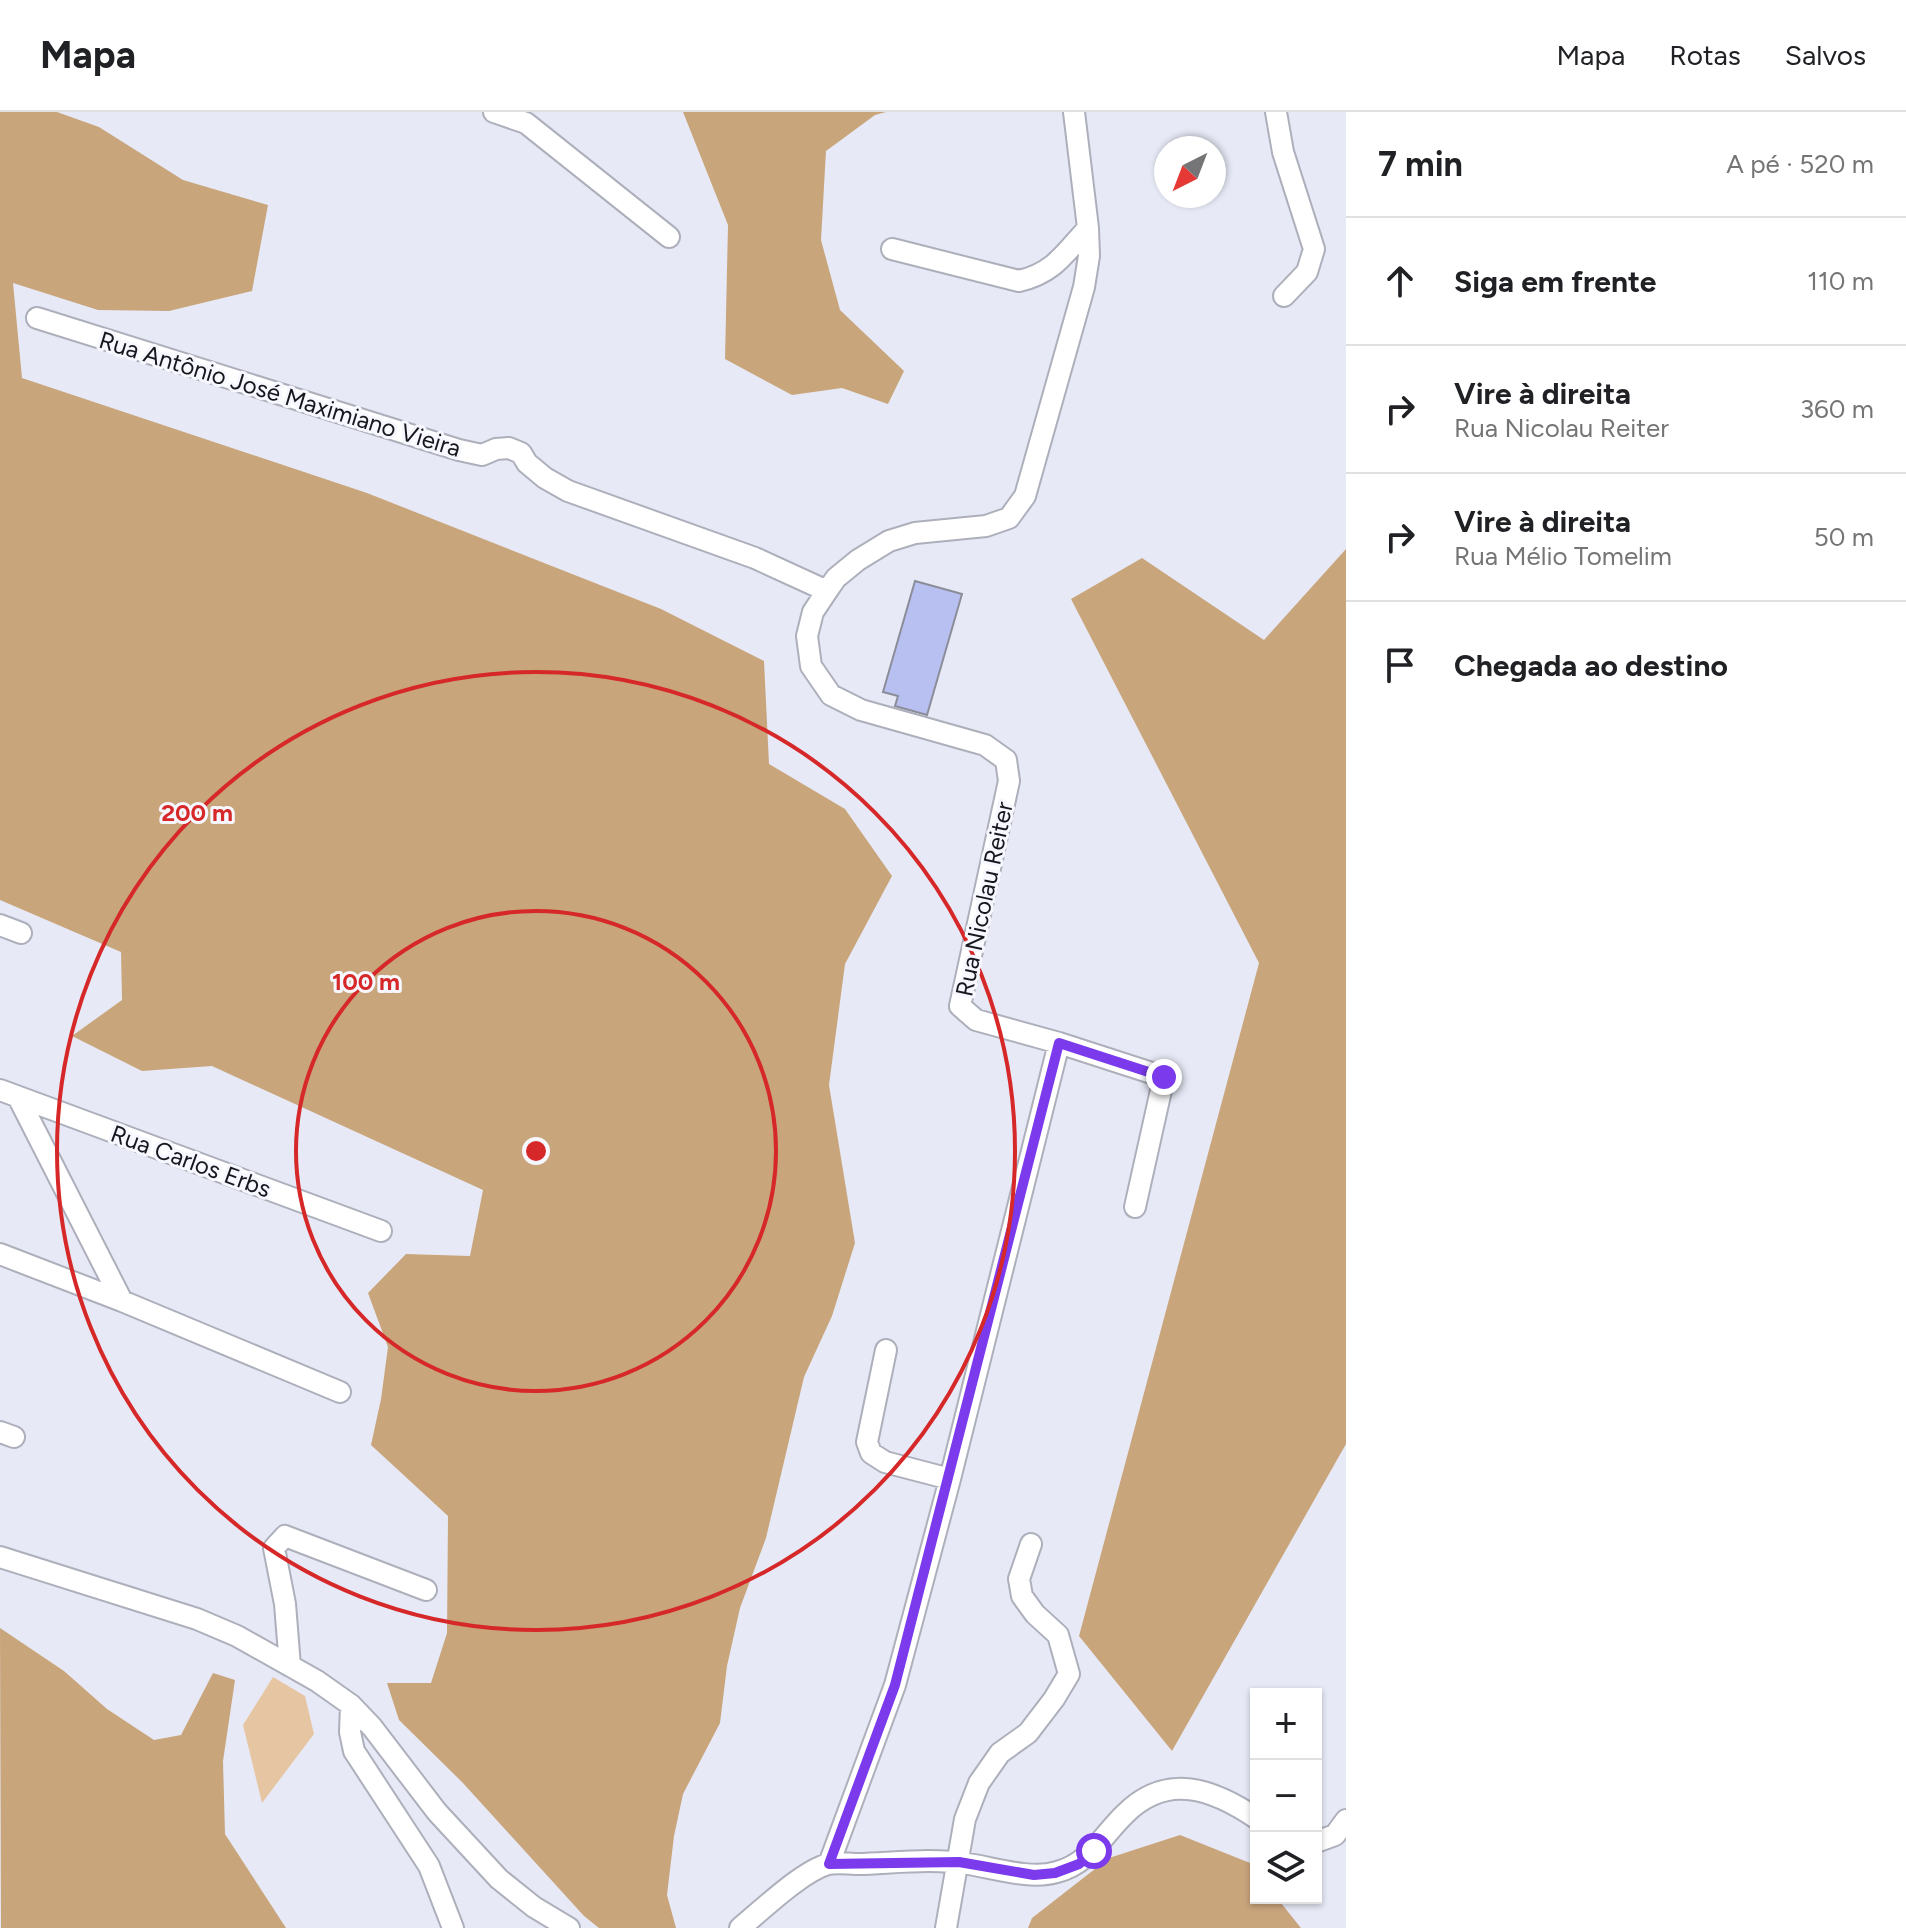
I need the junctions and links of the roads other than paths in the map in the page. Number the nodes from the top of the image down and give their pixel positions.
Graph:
1 (494, 112) edge
2 (1074, 112) edge
3 (1276, 112) edge
4 (1088, 228) junction
5 (669, 237) dead end
6 (892, 249) dead end
7 (1284, 296) dead end
8 (37, 318) dead end
9 (827, 591) junction
10 (0, 925) edge
11 (21, 933) dead end
12 (1059, 1043) junction
13 (9, 1094) edge
14 (1135, 1207) dead end
15 (381, 1231) dead end
16 (0, 1254) edge
17 (122, 1301) junction
18 (886, 1350) dead end
19 (340, 1392) dead end
20 (950, 1479) junction
21 (1031, 1544) dead end
22 (0, 1557) edge
23 (426, 1590) dead end
24 (290, 1666) junction
25 (351, 1705) junction
26 (1250, 1814) edge
27 (1346, 1820) edge
28 (1322, 1840) edge
29 (959, 1862) junction
30 (829, 1864) junction
31 (453, 1928) edge
32 (569, 1928) edge
33 (740, 1928) edge
34 (946, 1928) edge

1 - 5 street
2 - 4 street, Rua Nicolau Reiter
3 - 7 street
4 - 6 street
4 - 9 street, Rua Nicolau Reiter
8 - 9 street, Rua Antônio José Maximiano Vieira
9 - 12 street, Rua Nicolau Reiter
10 - 11 street
12 - 14 street
12 - 20 street
13 - 15 street, Rua Carlos Erbs
13 - 17 street
16 - 17 street
17 - 19 street
18 - 20 street
20 - 30 street
21 - 29 street
22 - 24 street
23 - 24 street
24 - 25 street
25 - 31 street
25 - 32 street
26 - 29 street
27 - 28 street
29 - 30 street
29 - 34 street
30 - 33 street

